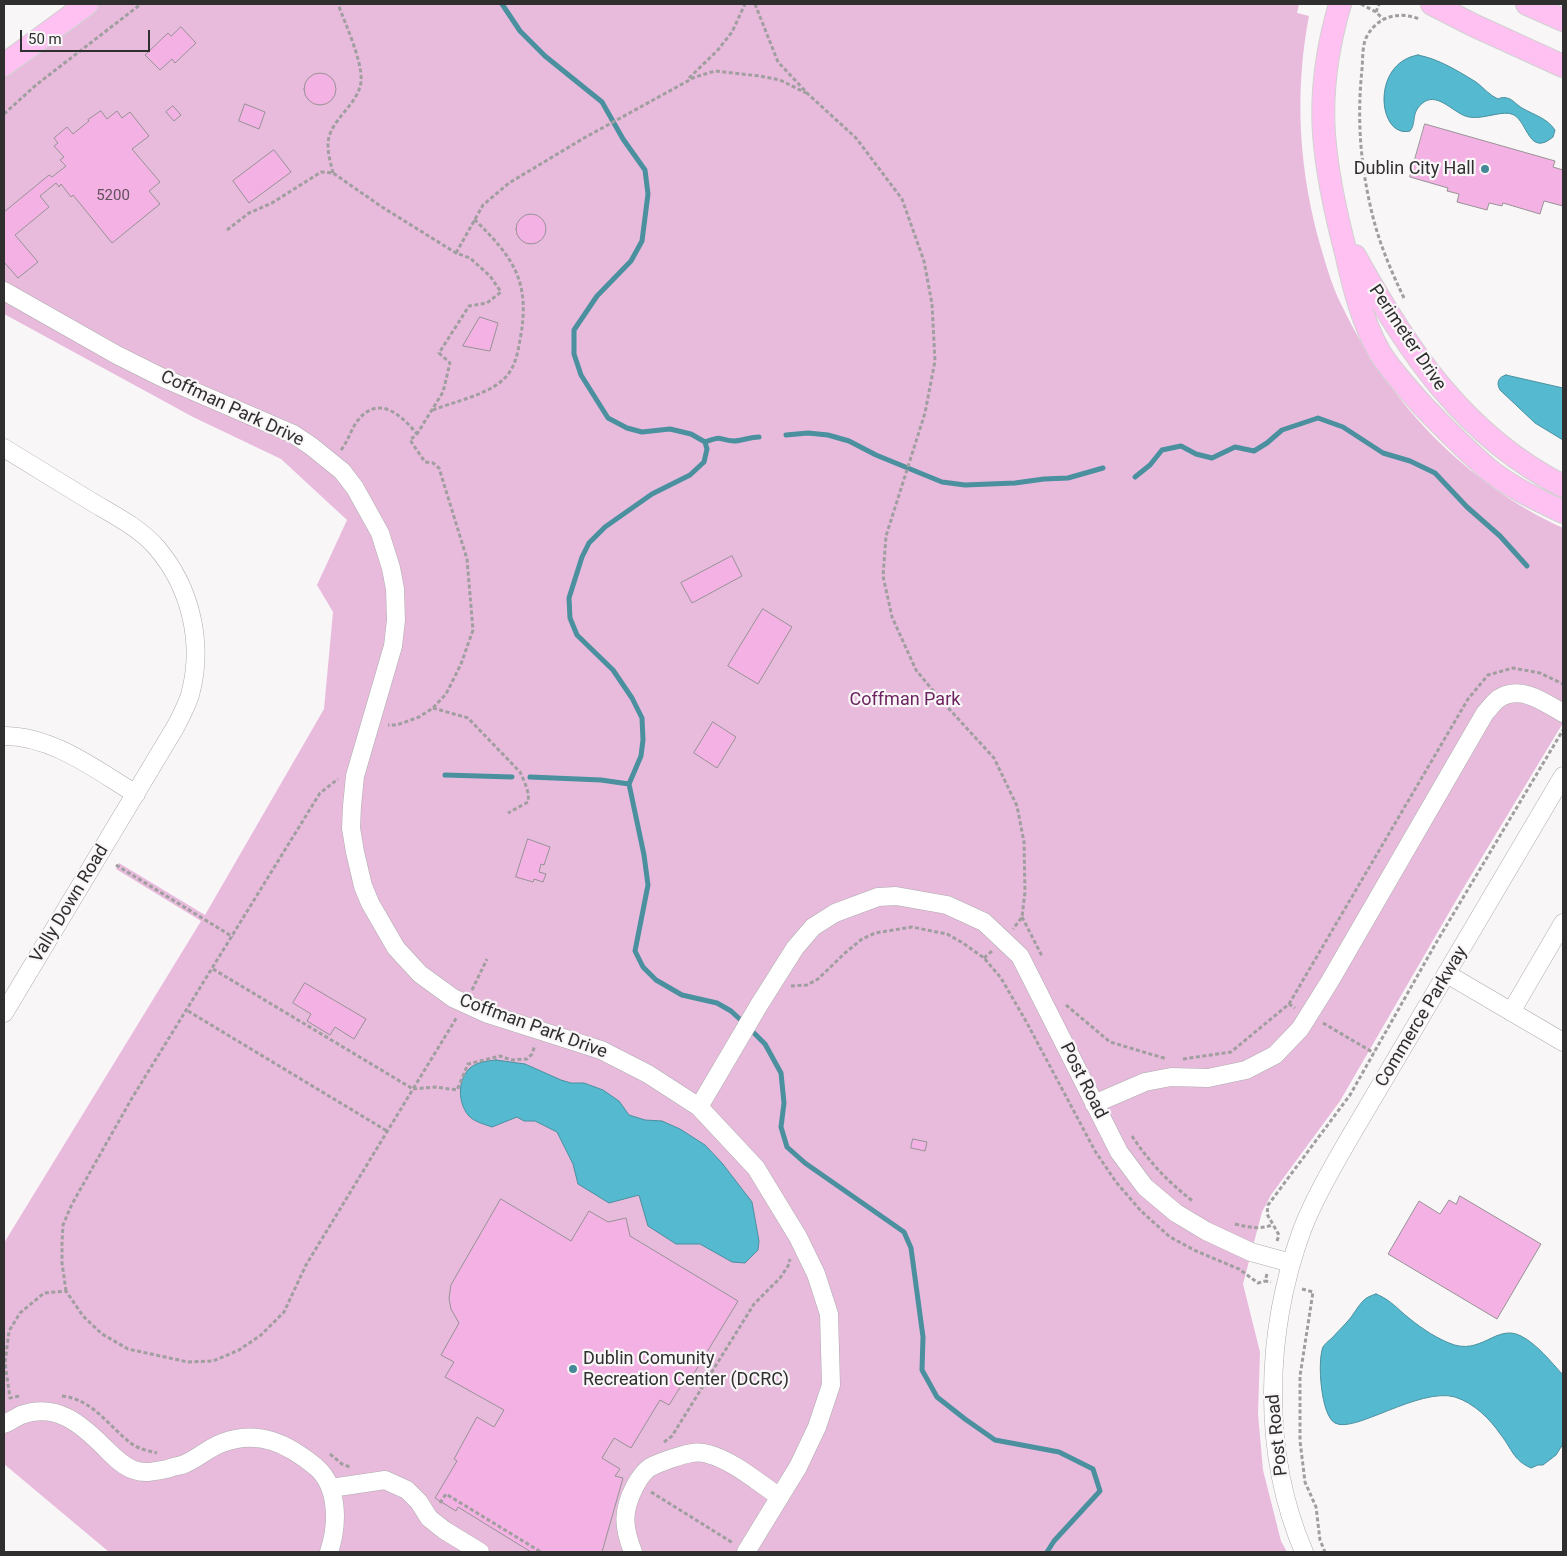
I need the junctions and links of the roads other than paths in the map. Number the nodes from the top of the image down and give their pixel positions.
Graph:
1 (88, 4) edge
2 (1340, 4) edge
3 (1527, 4) edge
4 (1428, 13) edge
5 (1563, 20) edge
6 (4, 66) edge
7 (1563, 66) edge
8 (1340, 229) junction
9 (4, 291) edge
10 (4, 448) edge
11 (1563, 486) edge
12 (1563, 512) edge
13 (1563, 713) edge
14 (4, 736) edge
15 (1563, 776) edge
16 (136, 794) junction
17 (1563, 923) edge
18 (1448, 974) junction
19 (1511, 1012) junction
20 (4, 1014) edge
21 (1563, 1042) edge
22 (1094, 1104) junction
23 (699, 1107) junction
24 (1291, 1263) junction
25 (4, 1424) edge
26 (331, 1488) junction
27 (780, 1497) junction
28 (329, 1552) edge
29 (480, 1552) edge
30 (633, 1552) edge
31 (746, 1552) edge
32 (1304, 1552) edge

1 - 6 main road
2 - 8 main road, Perimeter Drive
3 - 5 main road
4 - 7 main road
8 - 11 main road, Perimeter Drive
8 - 12 main road, Perimeter Drive
9 - 23 street, Coffman Park Drive
10 - 16 street, Vally Down Road
13 - 22 street
14 - 16 street
15 - 18 street, Commerce Parkway
16 - 20 street, Vally Down Road
17 - 19 street
18 - 19 street
18 - 24 street, Commerce Parkway
19 - 21 street
22 - 23 street, Post Road
22 - 24 street, Post Road
23 - 27 street, Coffman Park Drive
24 - 32 street, Post Road
25 - 26 street
26 - 28 street
26 - 29 street
27 - 30 street
27 - 31 street, Coffman Park Drive

